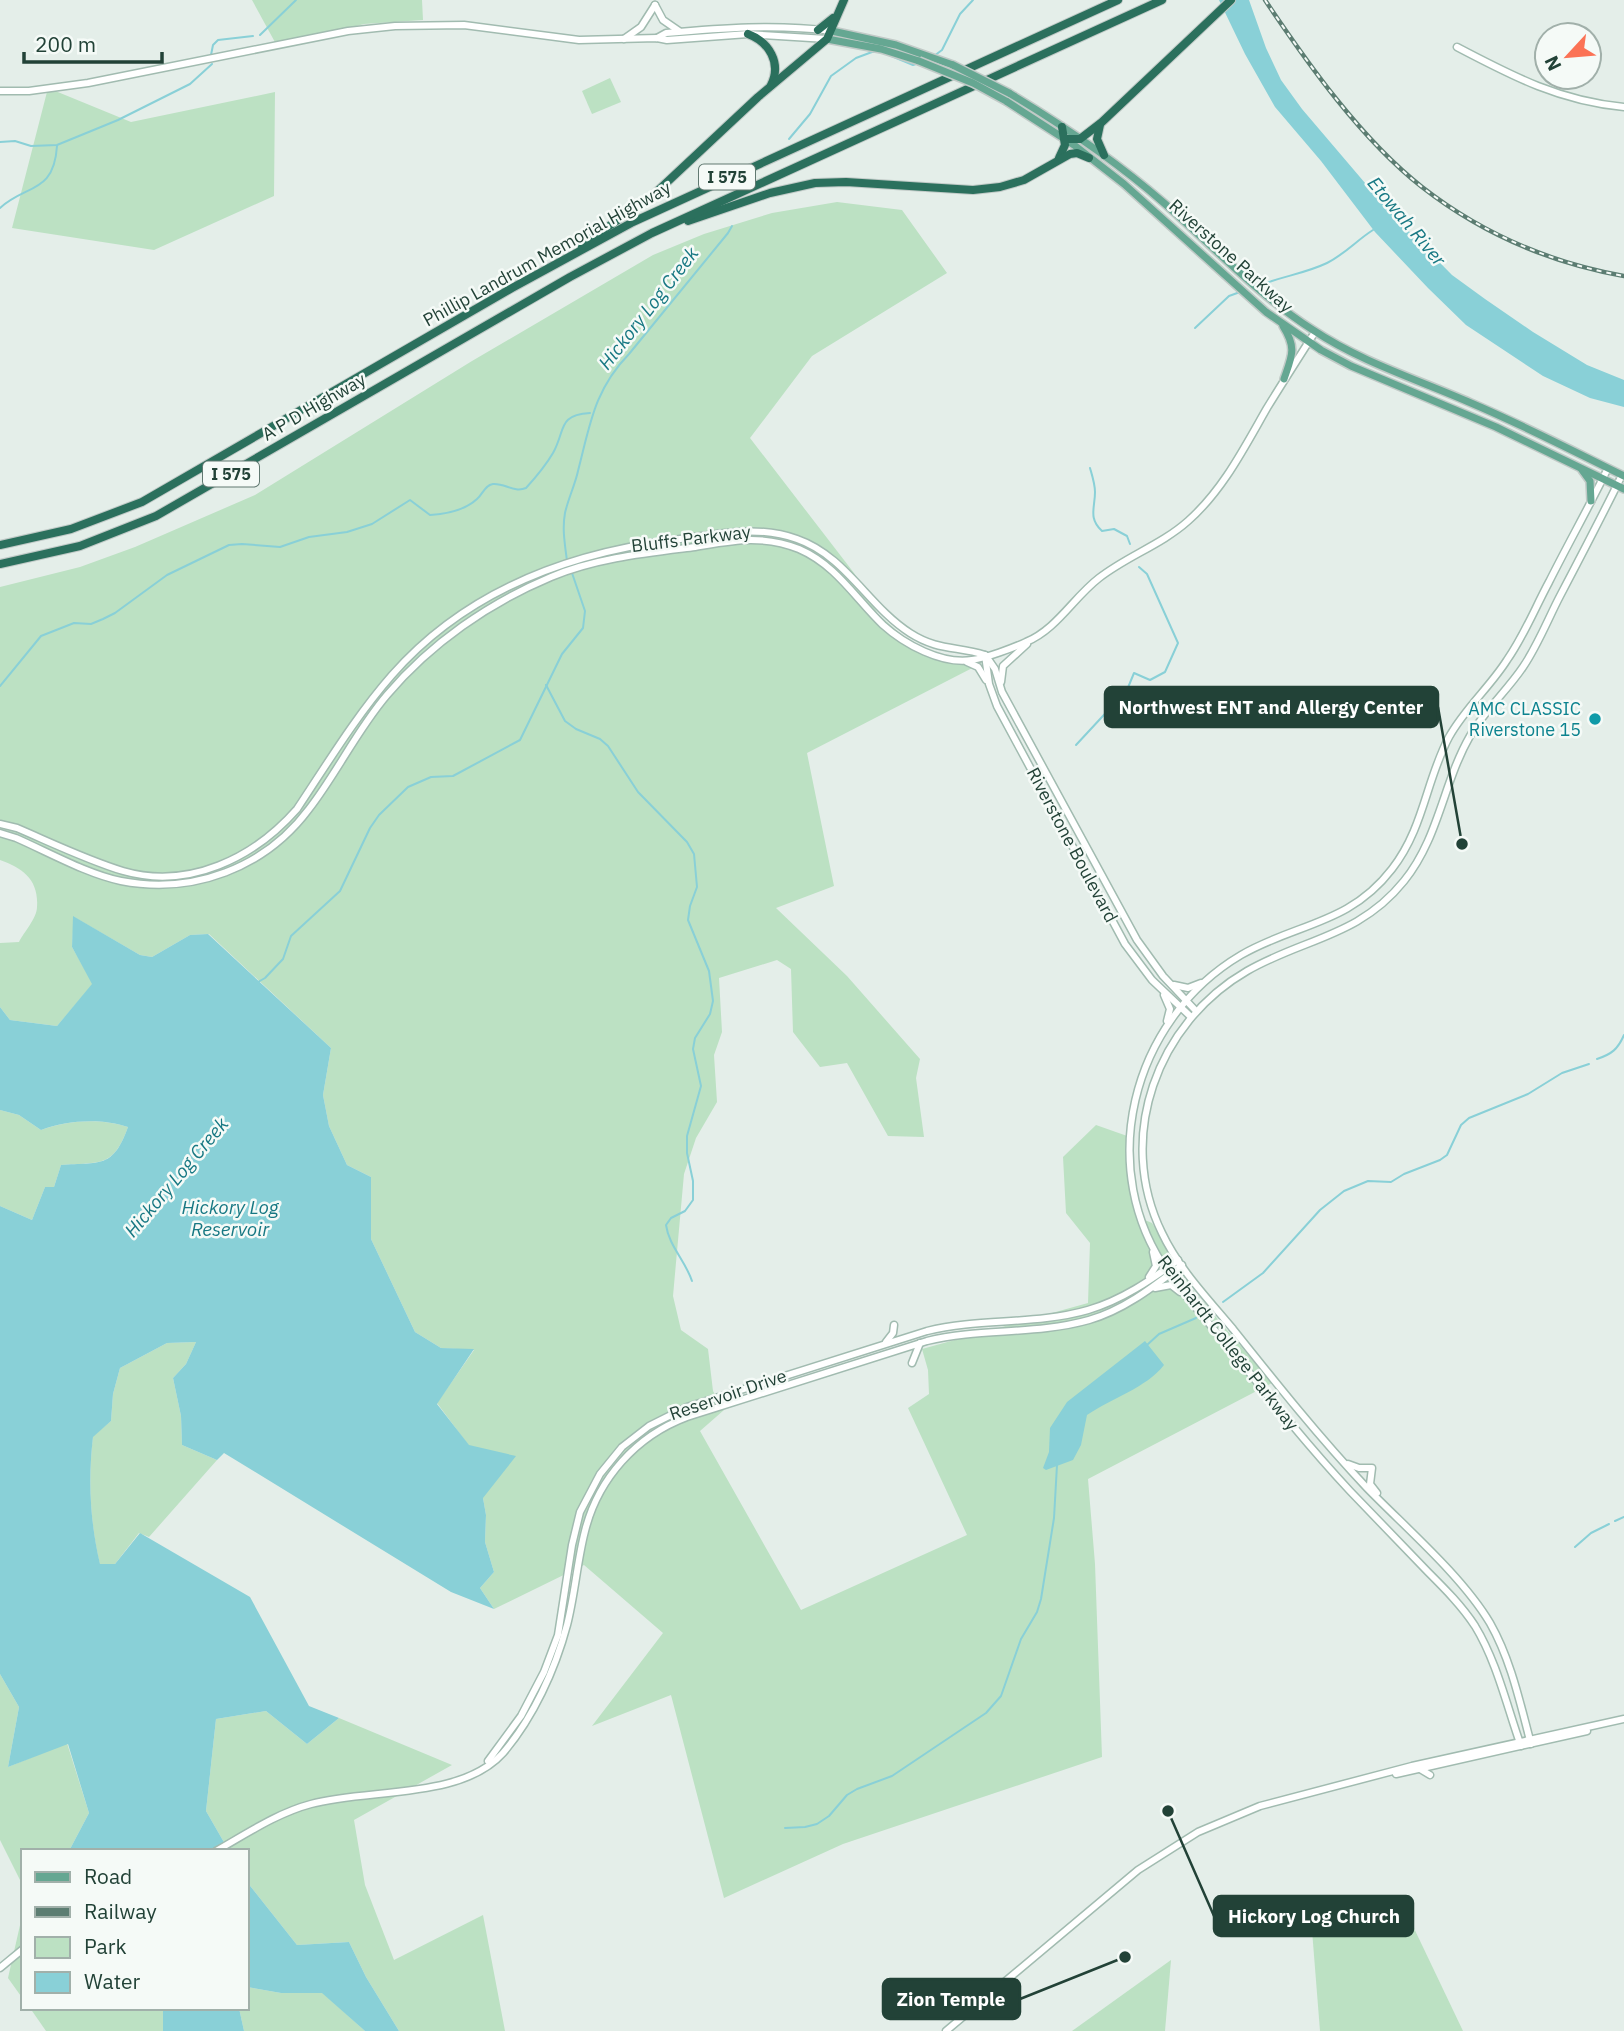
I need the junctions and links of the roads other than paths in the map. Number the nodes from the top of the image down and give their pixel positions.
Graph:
1 (844, 0) edge
2 (1118, 0) edge
3 (1162, 0) edge
4 (1231, 0) edge
5 (837, 13) junction
6 (818, 30) junction
7 (681, 31) junction
8 (748, 34) junction
9 (829, 35) junction
10 (657, 38) junction
11 (623, 39) junction
12 (1457, 47) dead end
13 (769, 88) junction
14 (0, 91) edge
15 (1008, 97) junction
16 (1624, 107) edge
17 (1102, 122) junction
18 (1062, 127) junction
19 (1065, 139) junction
20 (1080, 139) junction
21 (1104, 155) junction
22 (1059, 158) junction
23 (1089, 158) junction
24 (652, 233) junction
25 (512, 288) junction
26 (1280, 322) junction
27 (1315, 332) junction
28 (1308, 342) junction
29 (447, 347) joint
30 (1284, 379) junction
31 (1580, 467) junction
32 (1608, 468) junction
33 (1623, 476) edge
34 (1603, 479) junction
35 (1620, 487) edge
36 (1591, 502) junction
37 (685, 539) junction
38 (0, 545) edge
39 (687, 548) junction
40 (0, 564) edge
41 (871, 597) junction
42 (864, 604) junction
43 (1031, 641) junction
44 (985, 655) junction
45 (962, 660) junction
46 (1001, 689) junction
47 (991, 690) junction
48 (327, 764) junction
49 (335, 770) junction
50 (0, 824) edge
51 (0, 834) edge
52 (1206, 981) junction
53 (1170, 983) junction
54 (1157, 985) junction
55 (1186, 1000) junction
56 (1180, 1006) junction
57 (1193, 1014) junction
58 (1166, 1026) junction
59 (1146, 1230) junction
60 (1180, 1262) junction
61 (1168, 1271) junction
62 (1141, 1285) junction
63 (1147, 1291) junction
64 (1191, 1301) junction
65 (894, 1325) dead end
66 (920, 1343) junction
67 (884, 1344) junction
68 (912, 1363) dead end
69 (1344, 1463) junction
70 (1395, 1517) junction
71 (1624, 1719) edge
72 (1525, 1721) junction
73 (1513, 1724) junction
74 (1544, 1736) junction
75 (1531, 1741) junction
76 (1520, 1744) junction
77 (1499, 1746) junction
78 (484, 1766) junction
79 (1418, 1769) junction
80 (1430, 1776) dead end
81 (1346, 1784) junction
82 (220, 1849) edge
83 (21, 1951) edge
84 (0, 1968) edge
85 (946, 2031) edge

1 - 5 highway
2 - 25 highway, Phillip Landrum Memorial Highway / I 575
3 - 24 highway, Phillip Landrum Memorial Highway / I 575
4 - 17 highway
5 - 6 highway
5 - 9 highway
6 - 7 street
6 - 9 street
7 - 10 street
7 - 11 street
8 - 9 street
8 - 10 street
8 - 13 highway
9 - 13 highway
9 - 15 main road, Riverstone Parkway, bridge
9 - 15 main road, bridge
10 - 11 street
11 - 14 street
12 - 16 street
13 - 25 highway
15 - 18 main road, Riverstone Parkway
15 - 19 main road, Riverstone Parkway
17 - 20 highway
17 - 21 highway
18 - 19 highway
18 - 20 main road, Riverstone Parkway
19 - 20 highway
19 - 22 highway
19 - 23 main road, Riverstone Parkway
20 - 21 main road, Riverstone Parkway
21 - 27 main road, Riverstone Parkway
22 - 23 highway
22 - 24 highway
23 - 26 main road, Riverstone Parkway
24 - 29 highway, Phillip Landrum Memorial Highway / I 575
25 - 38 highway, Phillip Landrum Memorial Highway / I 575
26 - 28 main road, Riverstone Parkway
26 - 30 main road
27 - 28 street
27 - 32 main road, Riverstone Parkway
28 - 30 street
28 - 31 main road, Riverstone Parkway
29 - 40 highway, A P D Highway / I 575
30 - 43 street
31 - 34 main road, Riverstone Parkway
31 - 36 main road
32 - 33 main road, Riverstone Parkway
32 - 34 street, Reinhardt College Parkway
33 - 35 street, Reinhardt College Parkway
34 - 35 main road, Riverstone Parkway
34 - 36 street, Reinhardt College Parkway
35 - 57 street, Reinhardt College Parkway
36 - 52 street, Reinhardt College Parkway
37 - 39 street
37 - 41 street, Bluffs Parkway
37 - 48 street, Bluffs Parkway
39 - 42 street, Bluffs Parkway
39 - 49 street, Bluffs Parkway
41 - 42 street
41 - 44 street, Bluffs Parkway
42 - 45 street, Bluffs Parkway
43 - 44 street
43 - 46 street
44 - 45 street, Bluffs Parkway
44 - 46 street, Riverstone Boulevard
44 - 47 street, Riverstone Boulevard
45 - 47 street
46 - 53 street, Riverstone Boulevard
47 - 54 street, Riverstone Boulevard
48 - 49 street
48 - 50 street, Bluffs Parkway
49 - 51 street, Bluffs Parkway
52 - 53 street
52 - 55 street, Reinhardt College Parkway
53 - 55 street, Riverstone Boulevard
54 - 56 street, Riverstone Boulevard
54 - 58 street
55 - 56 street, Reinhardt College Parkway
55 - 57 street, Riverstone Boulevard
56 - 57 street, Riverstone Boulevard
56 - 58 street, Reinhardt College Parkway
57 - 60 street, Reinhardt College Parkway
58 - 59 street, Reinhardt College Parkway
59 - 61 street, Reinhardt College Parkway
59 - 62 street
60 - 61 street, Reservoir Drive
60 - 69 street, Reinhardt College Parkway
61 - 62 street, Reservoir Drive
61 - 63 street, Reservoir Drive
61 - 64 street, Reinhardt College Parkway
62 - 67 street, Reservoir Drive
63 - 64 street
63 - 66 street, Reservoir Drive
64 - 73 street, Reinhardt College Parkway
65 - 67 street
66 - 68 street
66 - 78 street, Reservoir Drive
67 - 78 street, Reservoir Drive
69 - 70 street, Reinhardt College Parkway
69 - 70 street
70 - 72 street, Reinhardt College Parkway
71 - 74 street
71 - 75 street
72 - 74 street
72 - 75 street, Reinhardt College Parkway
73 - 76 street, Reinhardt College Parkway
73 - 77 street
74 - 75 street
75 - 76 street
76 - 77 street
76 - 79 street
77 - 81 street
78 - 82 street, Reservoir Drive
79 - 80 street
79 - 81 street
81 - 85 street
83 - 84 street

